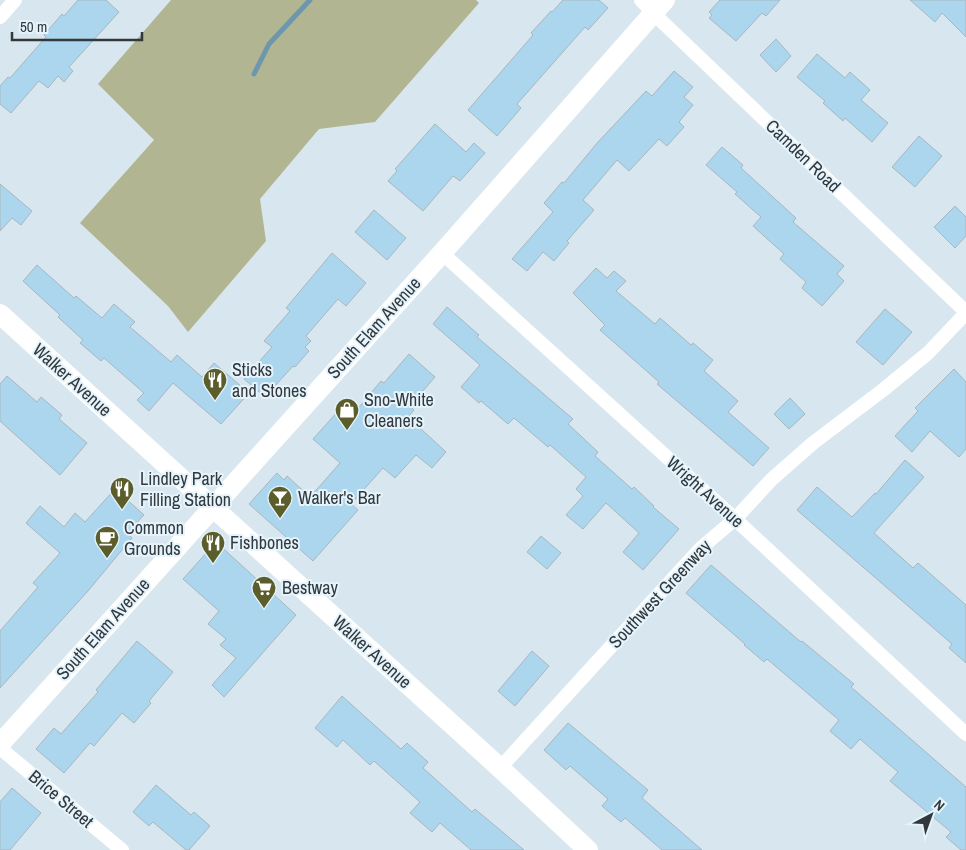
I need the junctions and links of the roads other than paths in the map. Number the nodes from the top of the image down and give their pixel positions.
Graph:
1 (15, 0) edge
2 (653, 4) edge
3 (0, 17) edge
4 (442, 253) junction
5 (966, 312) edge
6 (0, 314) edge
7 (212, 507) junction
8 (735, 519) junction
9 (966, 734) edge
10 (0, 744) edge
11 (0, 748) edge
12 (500, 768) junction
13 (122, 850) edge
14 (588, 850) edge

1 - 3 street
2 - 4 street, South Elam Avenue
2 - 5 street, Camden Road
4 - 7 street, South Elam Avenue
4 - 8 street, Wright Avenue
5 - 8 street, Southwest Greenway
6 - 7 street, Walker Avenue
7 - 10 street, South Elam Avenue
7 - 12 street, Walker Avenue
8 - 9 street, Wright Avenue
8 - 12 street, Southwest Greenway
11 - 13 street, Brice Street
12 - 14 street, Walker Avenue

